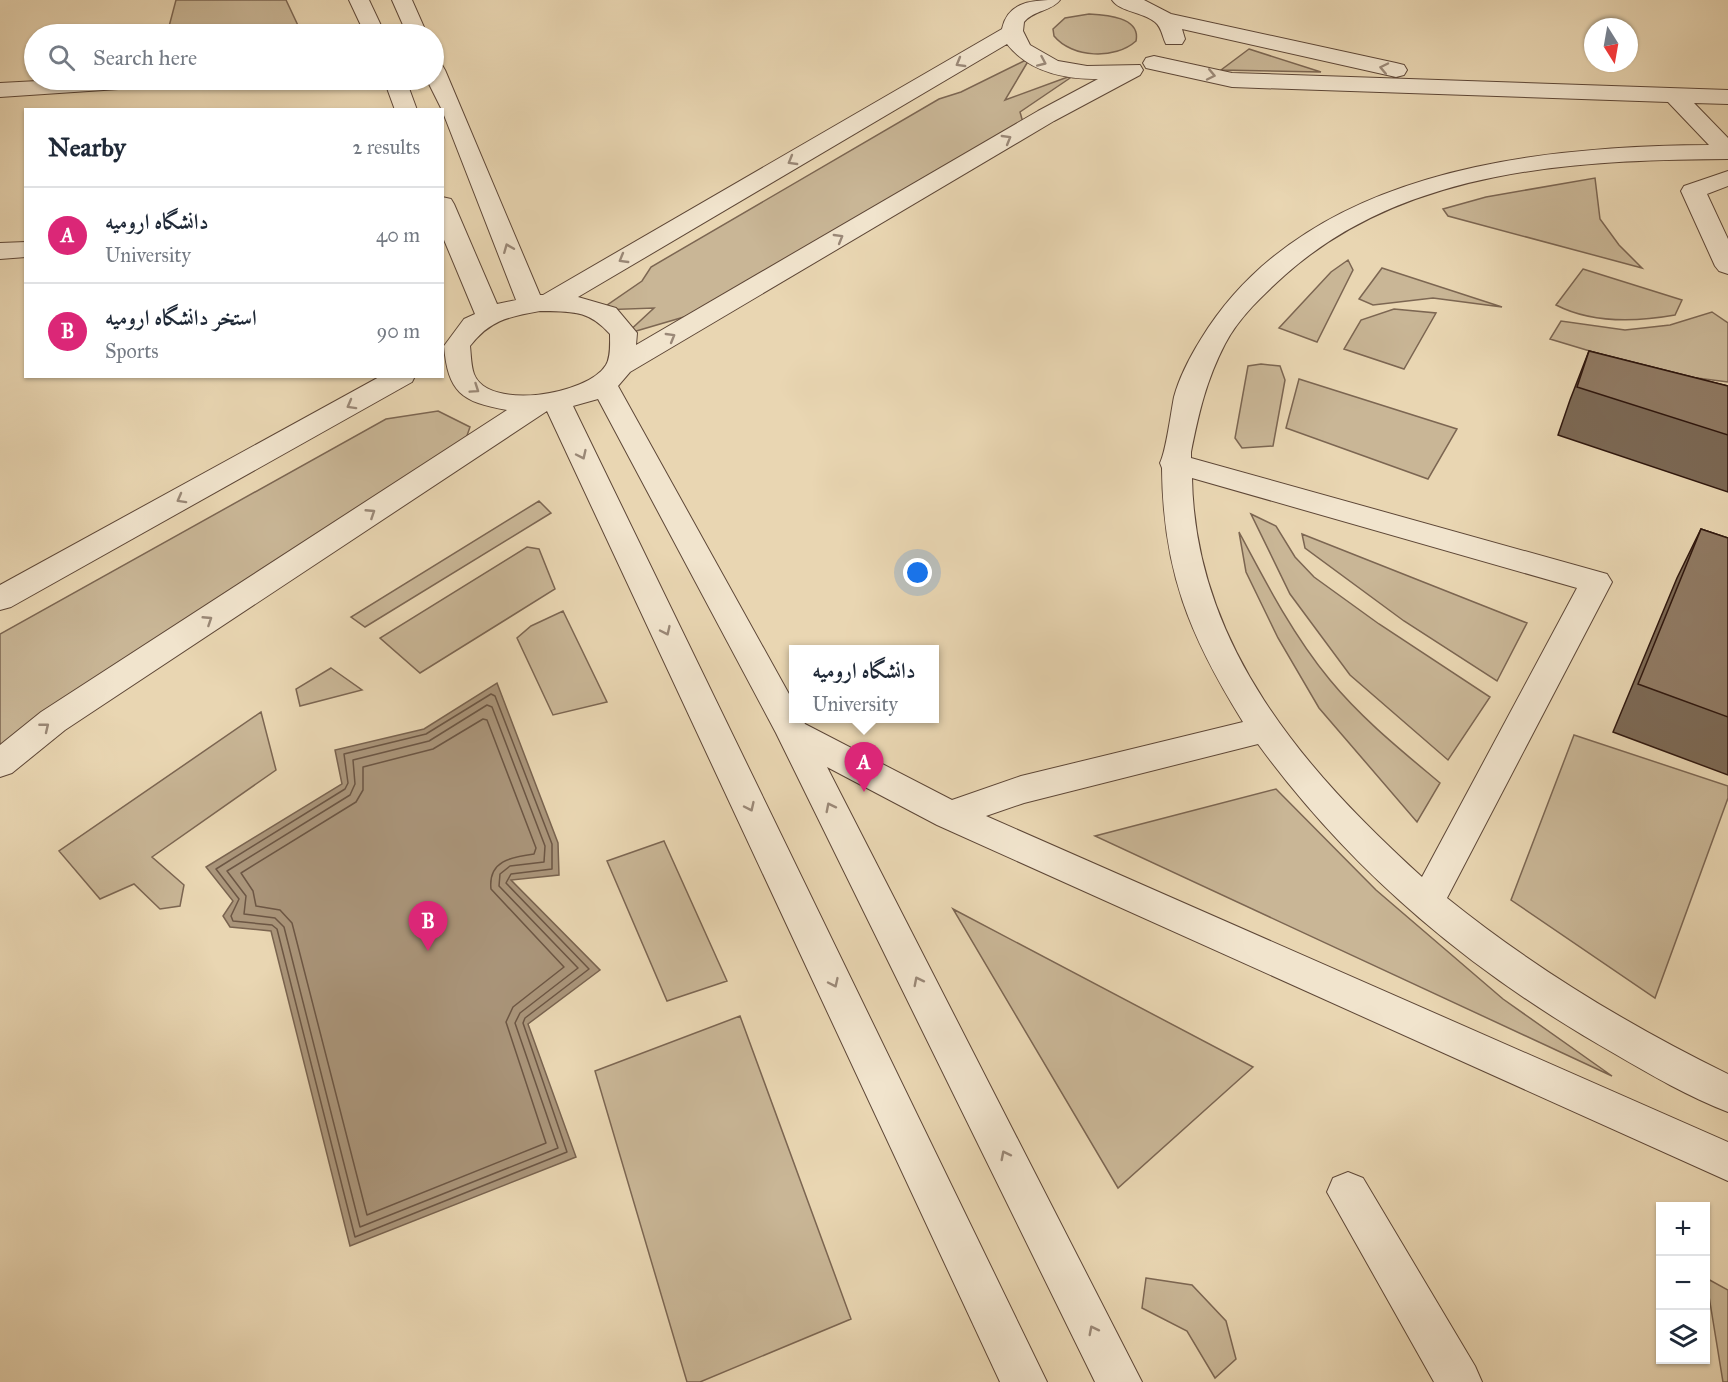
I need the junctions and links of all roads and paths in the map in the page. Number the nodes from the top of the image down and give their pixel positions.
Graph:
1 (359, 0) edge
2 (402, 0) edge
3 (1050, 0) edge
4 (1132, 2) edge
5 (1022, 5) edge
6 (1165, 19) junction
7 (370, 24) edge
8 (413, 24) edge
9 (1011, 33) junction
10 (1143, 67) junction
11 (24, 88) edge
12 (1482, 89) junction
13 (0, 90) edge
14 (399, 90) edge
15 (443, 90) edge
16 (1673, 94) junction
17 (1728, 97) edge
18 (405, 108) edge
19 (1728, 152) edge
20 (1728, 178) edge
21 (445, 215) edge
22 (24, 249) edge
23 (0, 251) edge
24 (1728, 266) edge
25 (541, 302) junction
26 (489, 316) junction
27 (450, 350) edge
28 (612, 375) junction
29 (398, 378) edge
30 (547, 403) junction
31 (1174, 463) junction
32 (0, 599) edge
33 (1265, 729) junction
34 (793, 733) junction
35 (0, 764) edge
36 (949, 815) junction
37 (1427, 902) junction
38 (1728, 1094) edge
39 (1728, 1162) edge
40 (1348, 1192) dead end
41 (1024, 1382) edge
42 (1119, 1382) edge
43 (1459, 1382) edge

1 - 7 lane
2 - 8 lane
3 - 5 lane
4 - 6 lane
5 - 9 lane
6 - 10 lane
12 -> 6 lane
9 -> 10 lane
9 -> 25 lane
10 -> 12 lane
28 -> 10 lane
11 - 13 lane
12 - 16 lane
14 - 18 lane
25 -> 15 lane
16 - 17 lane
16 - 19 lane
19 - 31 lane
20 - 24 lane
21 - 26 lane
22 - 23 lane
25 - 26 lane
25 - 28 lane
26 - 27 lane
27 -> 30 lane
28 - 30 lane
28 - 34 lane
29 -> 32 lane
35 -> 30 lane
30 -> 41 lane
31 - 33 lane
31 - 37 lane
33 - 36 lane
33 - 37 lane
34 - 36 lane
42 -> 34 lane
36 - 39 lane
37 - 38 lane
40 - 43 lane

